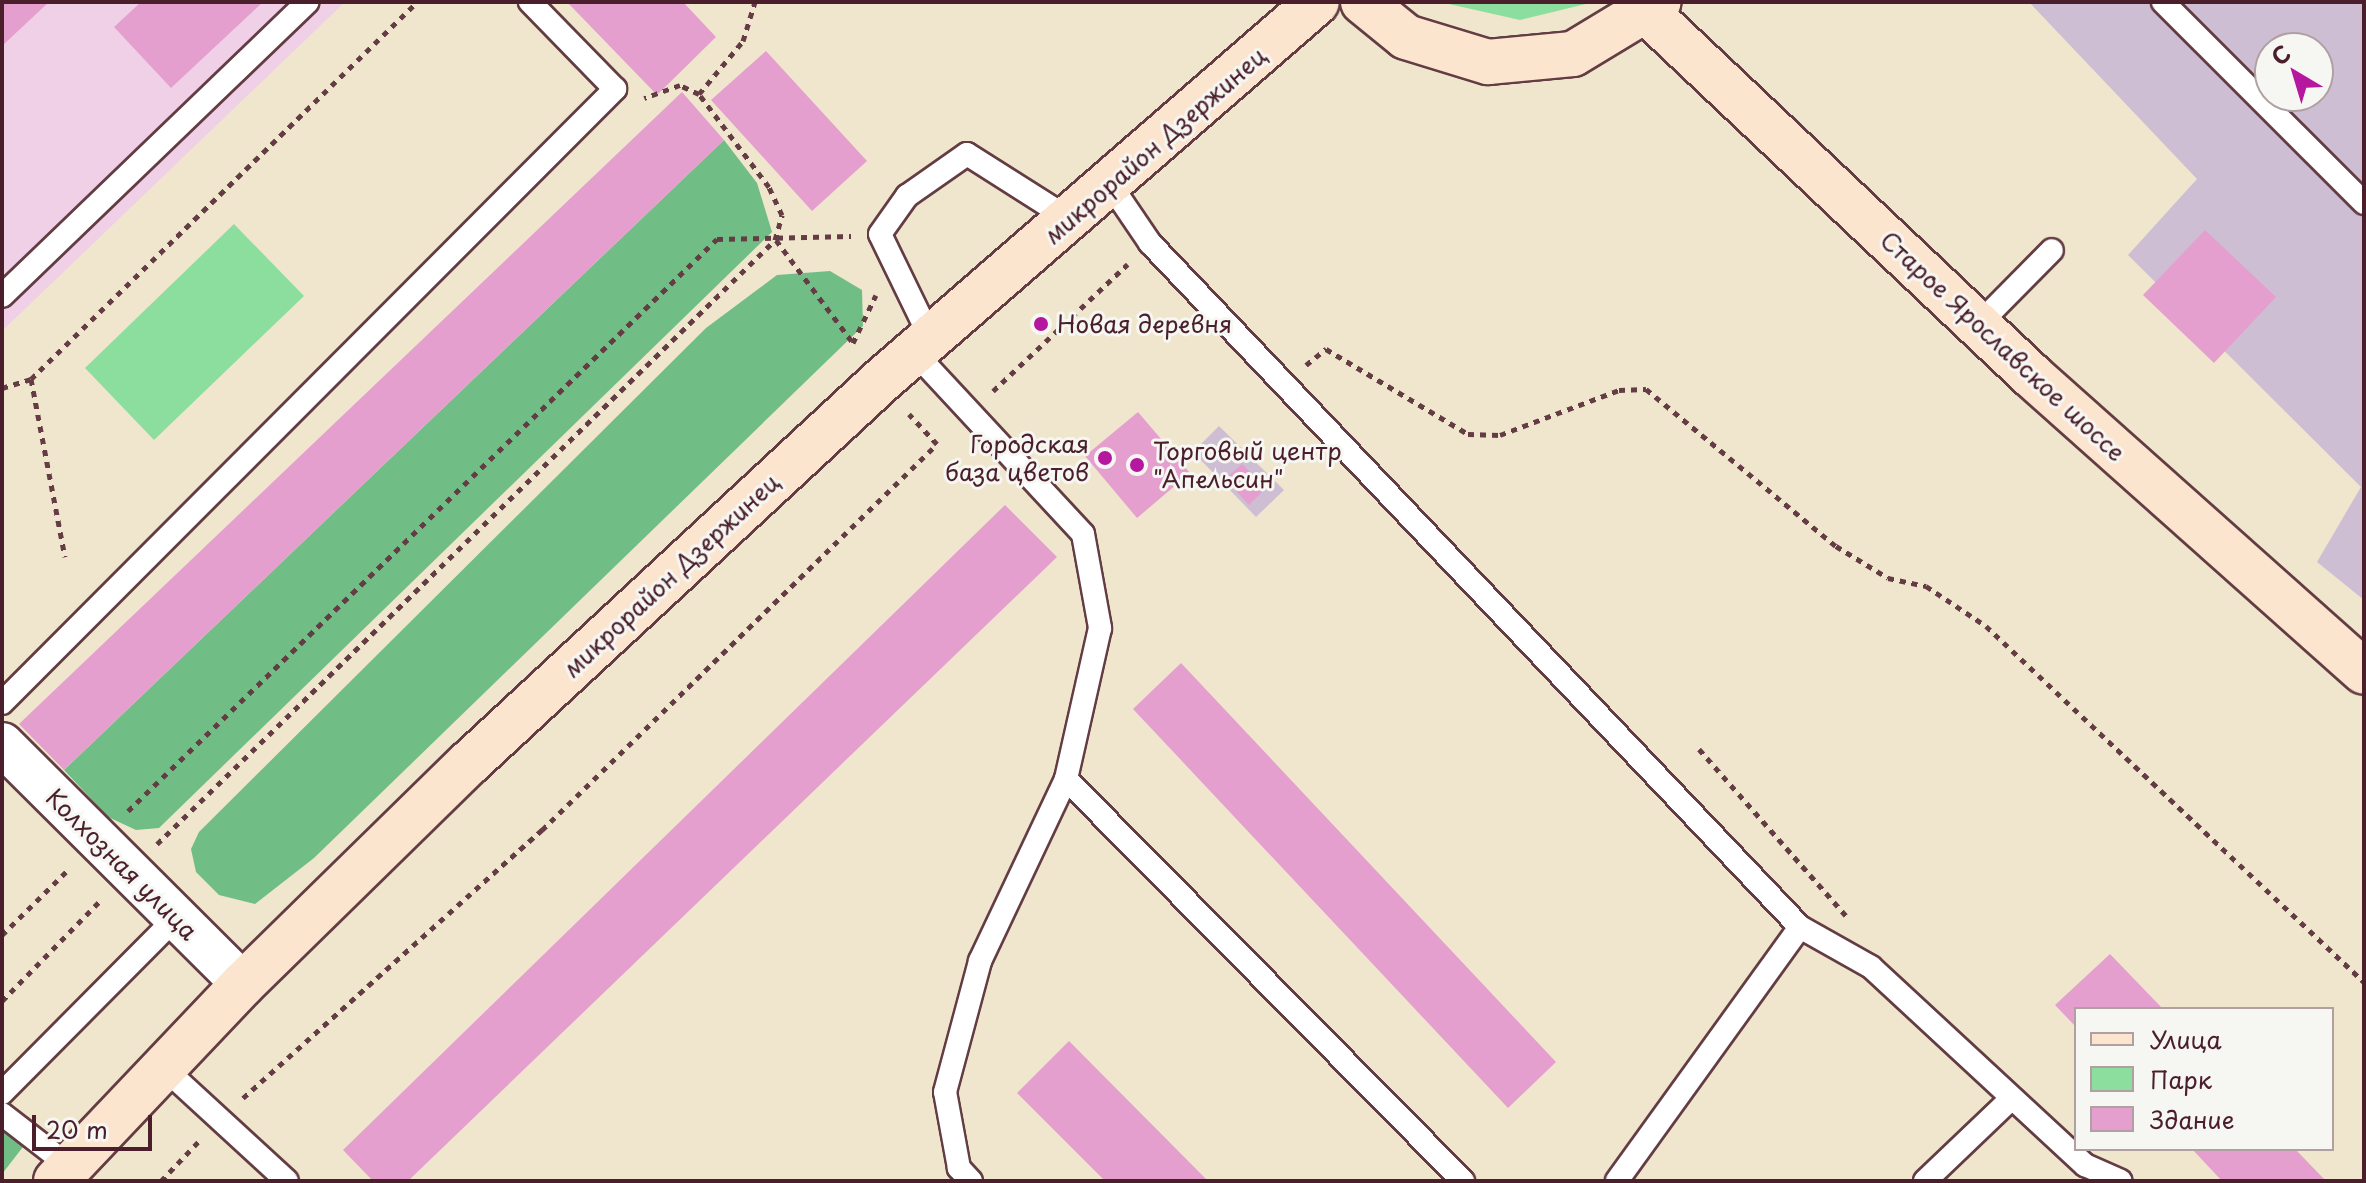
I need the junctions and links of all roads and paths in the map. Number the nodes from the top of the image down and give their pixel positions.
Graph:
1 (308, 2) edge
2 (417, 2) edge
3 (530, 2) edge
4 (755, 2) edge
5 (1317, 2) edge
6 (1363, 2) edge
7 (2163, 2) edge
8 (1654, 8) edge
9 (615, 89) junction
10 (699, 94) junction
11 (1112, 187) junction
12 (2364, 203) edge
13 (1071, 220) junction
14 (880, 234) junction
15 (775, 240) junction
16 (1150, 243) junction
17 (2052, 250) dead end
18 (894, 260) junction
19 (2, 296) edge
20 (1978, 325) junction
21 (922, 344) junction
22 (31, 379) junction
23 (1283, 383) junction
24 (2, 388) edge
25 (970, 412) junction
26 (909, 414) dead end
27 (937, 444) junction
28 (65, 557) dead end
29 (2364, 672) edge
30 (2, 703) edge
31 (2, 744) edge
32 (1699, 749) dead end
33 (1066, 779) junction
34 (97, 841) junction
35 (128, 872) junction
36 (176, 918) junction
37 (1800, 927) junction
38 (2, 935) edge
39 (1871, 967) junction
40 (2364, 982) edge
41 (243, 984) junction
42 (2, 1001) edge
43 (163, 1067) junction
44 (2, 1093) edge
45 (2012, 1098) junction
46 (2, 1114) edge
47 (221, 1118) junction
48 (62, 1173) edge
49 (2086, 1173) edge
50 (161, 1181) edge
51 (287, 1181) edge
52 (971, 1181) edge
53 (1463, 1181) edge
54 (1617, 1181) edge
55 (1925, 1181) edge
56 (2121, 1181) edge

1 - 19 lane
2 - 22 path
3 - 9 lane
4 - 10 path
5 - 11 main road, микрорайон Дзержинец
6 - 8 main road, Старое Ярославское шоссе
7 - 12 lane
8 - 20 main road, Старое Ярославское шоссе
9 - 10 path
9 - 30 lane
10 - 15 path
11 - 13 main road, микрорайон Дзержинец
11 - 16 lane
13 - 14 lane
13 - 21 main road, микрорайон Дзержинец
14 - 15 path
14 - 18 lane
15 - 18 path
15 - 34 path
15 - 35 path
16 - 23 lane
16 - 25 path
17 - 20 lane
18 - 21 lane
20 - 29 main road, Старое Ярославское шоссе
21 - 25 lane
21 - 41 main road, микрорайон Дзержинец
22 - 24 path
22 - 28 path
23 - 37 lane
23 - 40 path
25 - 27 path
25 - 33 lane
26 - 27 path
27 - 47 path
31 - 34 street, Колхозная улица
32 - 39 path
33 - 52 lane
33 - 53 lane
34 - 35 street, Колхозная улица
34 - 38 path
35 - 36 street, Колхозная улица
35 - 42 path
36 - 41 street, Колхозная улица
36 - 44 lane
37 - 39 lane
37 - 54 lane
39 - 45 lane
41 - 43 main road, микрорайон Дзержинец
43 - 47 lane
43 - 48 main road, микрорайон Дзержинец
45 - 49 lane
45 - 55 lane
46 - 48 lane
47 - 50 path
47 - 51 lane
49 - 56 lane

